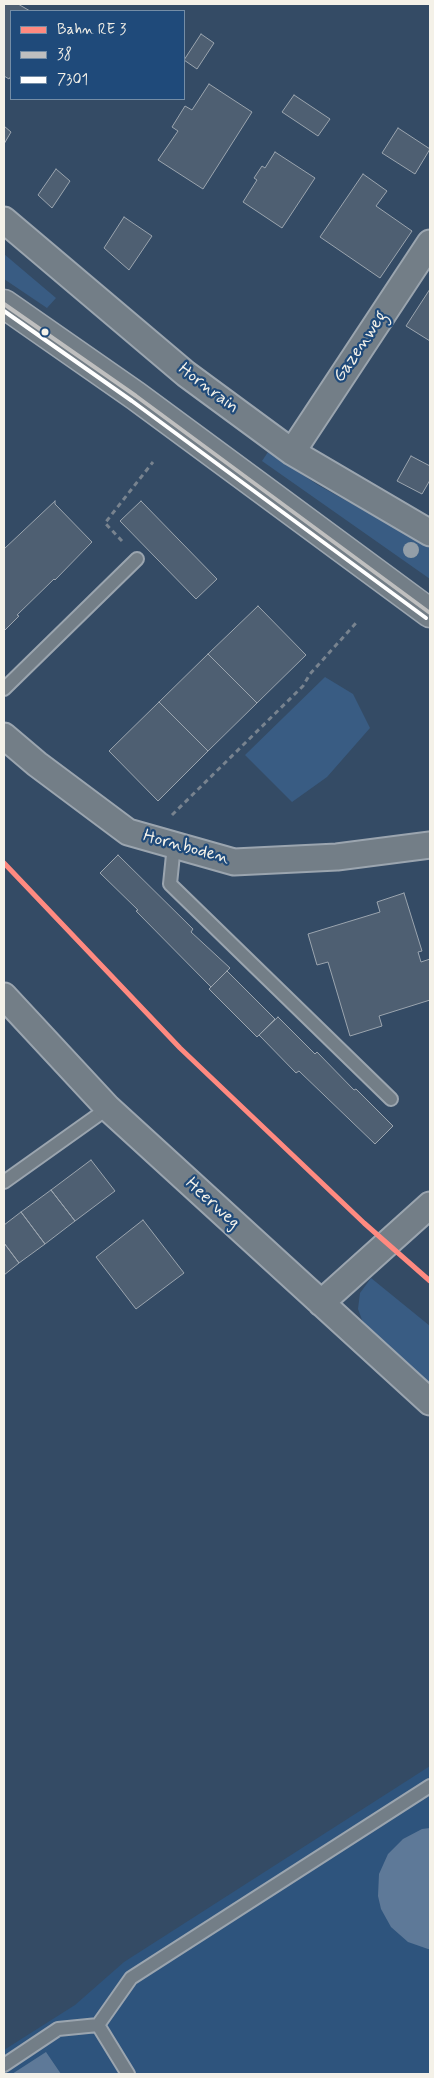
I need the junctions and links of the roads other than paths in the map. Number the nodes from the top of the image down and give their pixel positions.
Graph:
1 (4, 220) edge
2 (430, 243) edge
3 (4, 304) edge
4 (292, 452) junction
5 (430, 533) edge
6 (137, 559) road end
7 (430, 613) edge
8 (4, 689) edge
9 (4, 736) edge
10 (165, 842) junction
11 (430, 845) edge
12 (4, 996) edge
13 (391, 1099) dead end
14 (108, 1108) junction
15 (4, 1182) edge
16 (430, 1205) edge
17 (321, 1303) junction
18 (430, 1402) edge
19 (430, 1786) edge
20 (98, 2025) junction
21 (4, 2066) edge
22 (128, 2074) edge

1 - 4 street, Hornrain
2 - 4 street, Gazenweg
3 - 7 main road
4 - 5 street, Hornrain
6 - 8 lane
9 - 10 street, Hornboden
10 - 11 street, Hornboden
10 - 13 lane
12 - 14 street, Heerweg
14 - 15 lane
14 - 17 street, Heerweg
16 - 17 street
17 - 18 street, Heerweg
19 - 20 lane
20 - 21 lane
20 - 22 lane

